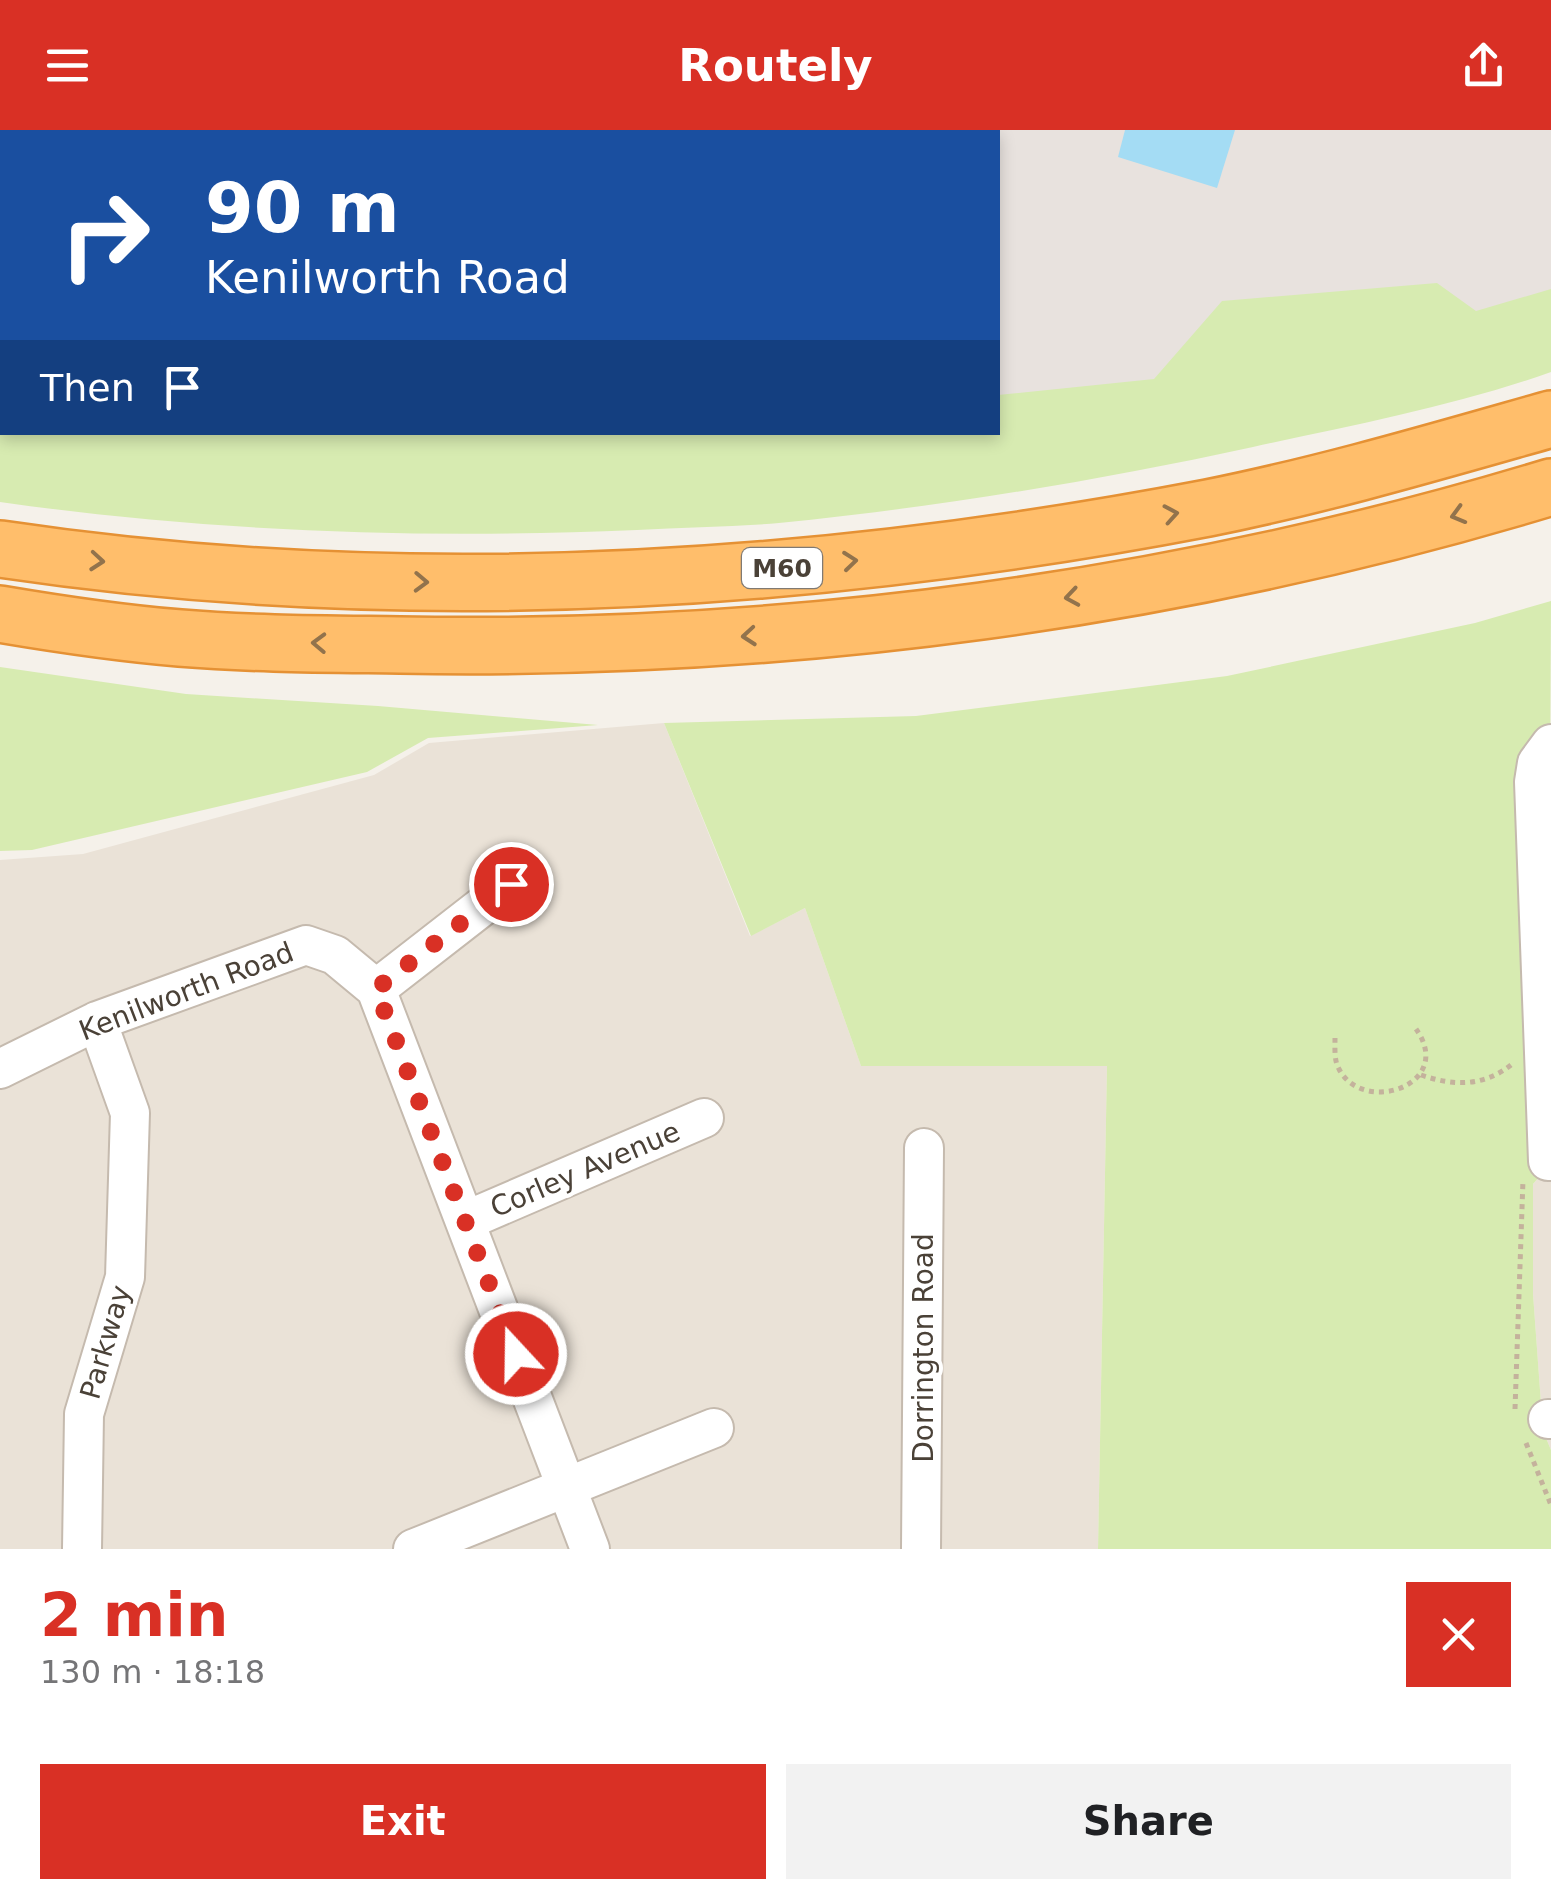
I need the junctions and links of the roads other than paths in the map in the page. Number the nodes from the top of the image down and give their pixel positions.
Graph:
1 (1551, 419) edge
2 (1551, 487) edge
3 (0, 548) edge
4 (0, 614) edge
5 (1551, 744) edge
6 (511, 884) dead end
7 (376, 989) junction
8 (97, 1021) junction
9 (3, 1058) edge
10 (704, 1118) dead end
11 (924, 1148) dead end
12 (1550, 1161) edge
13 (465, 1221) junction
14 (714, 1428) dead end
15 (566, 1486) junction
16 (82, 1549) edge
17 (413, 1549) edge
18 (590, 1549) edge
19 (921, 1549) edge

3 -> 1 highway, M60
2 -> 4 highway, M60
5 - 12 street
6 - 7 street
7 - 8 street, Kenilworth Road
7 - 13 street
8 - 9 street, Kenilworth Road
8 - 16 street, Parkway
10 - 13 street, Corley Avenue
11 - 19 street, Dorrington Road
13 - 15 street
14 - 15 street
15 - 17 street
15 - 18 street

